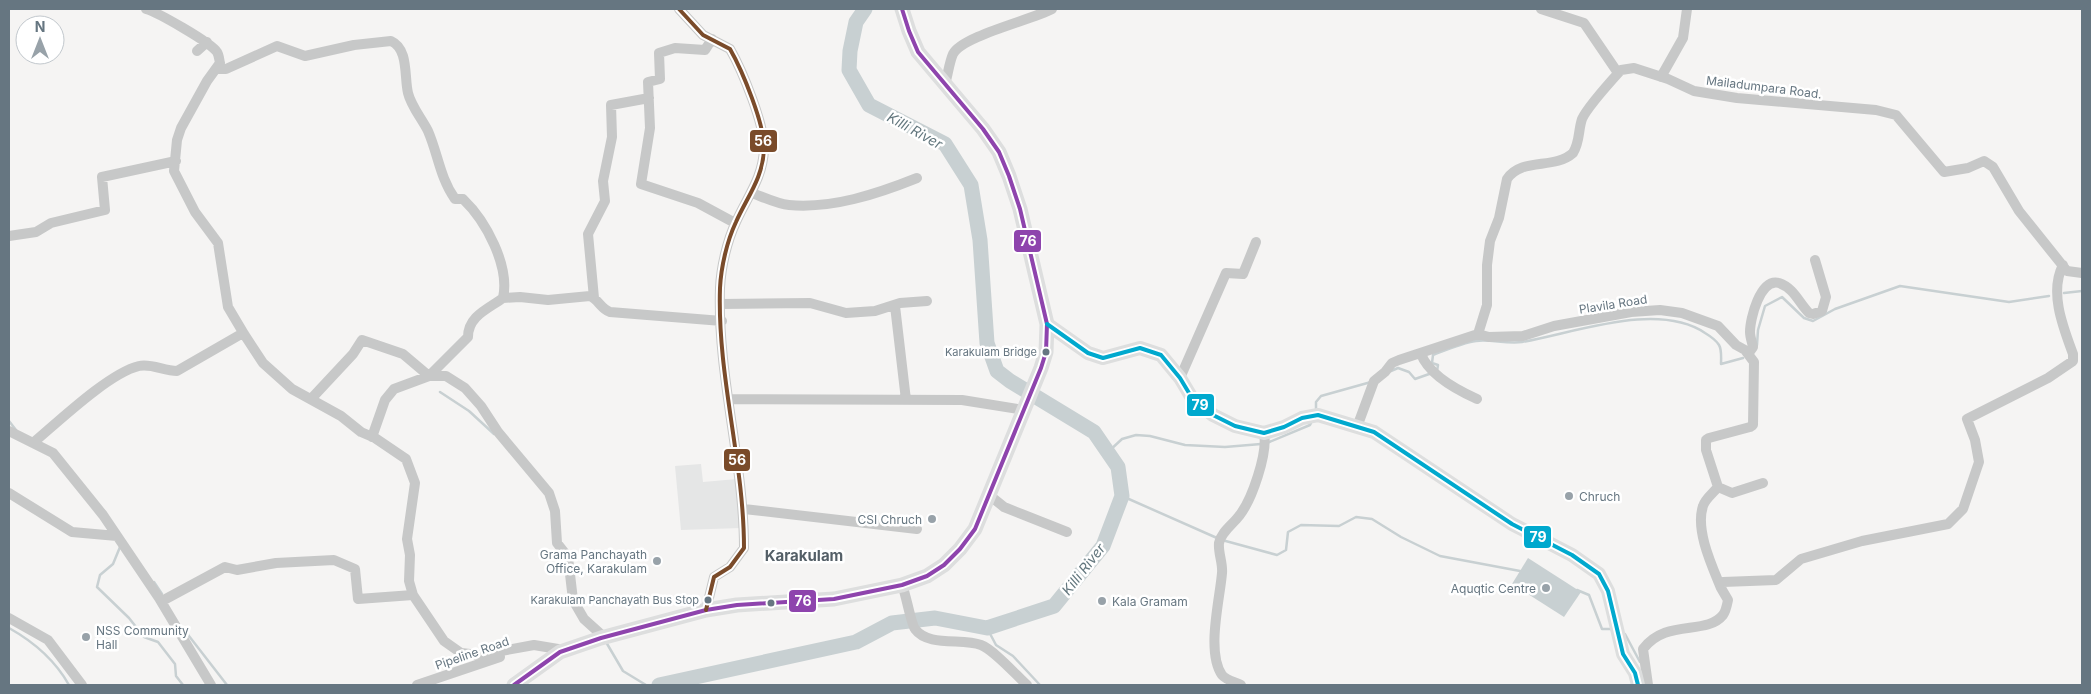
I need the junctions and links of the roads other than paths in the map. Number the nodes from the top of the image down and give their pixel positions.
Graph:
1 (146, 9) edge
2 (679, 9) edge
3 (902, 9) edge
4 (1052, 9) edge
5 (1541, 9) edge
6 (1687, 9) edge
7 (712, 40) junction
8 (206, 42) junction
9 (197, 51) dead end
10 (216, 69) junction
11 (1618, 73) junction
12 (1661, 77) junction
13 (945, 84) junction
14 (649, 98) junction
15 (176, 161) junction
16 (917, 178) dead end
17 (752, 193) junction
18 (735, 222) junction
19 (9, 236) edge
20 (1256, 242) dead end
21 (1815, 260) dead end
22 (2063, 265) junction
23 (2082, 273) edge
24 (503, 298) junction
25 (594, 298) junction
26 (927, 300) dead end
27 (722, 304) junction
28 (894, 306) junction
29 (722, 321) junction
30 (1047, 324) junction
31 (243, 333) junction
32 (1478, 334) junction
33 (1421, 354) junction
34 (1748, 354) junction
35 (429, 376) junction
36 (1180, 378) junction
37 (311, 398) junction
38 (728, 399) junction
39 (1477, 399) dead end
40 (906, 400) junction
41 (1024, 410) junction
42 (1356, 427) junction
43 (9, 431) edge
44 (1264, 433) junction
45 (372, 437) junction
46 (34, 443) junction
47 (1763, 482) dead end
48 (1718, 487) junction
49 (9, 493) edge
50 (989, 495) junction
51 (744, 509) junction
52 (917, 529) dead end
53 (1067, 532) dead end
54 (119, 539) junction
55 (902, 585) junction
56 (1721, 588) junction
57 (413, 595) junction
58 (162, 601) junction
59 (706, 610) junction
60 (9, 618) edge
61 (602, 638) junction
62 (534, 645) junction
63 (560, 652) junction
64 (82, 685) edge
65 (211, 685) edge
66 (417, 685) edge
67 (514, 685) edge
68 (1027, 685) edge
69 (1241, 685) edge
70 (1638, 685) edge
71 (1648, 685) edge

1 - 8 street
2 - 7 street
3 - 13 main road
4 - 13 street
5 - 11 street
6 - 12 street
7 - 14 street
7 - 17 street
8 - 9 street
8 - 10 street
10 - 15 street
10 - 24 street
11 - 12 street, Mailadumpara Road.
11 - 32 street
12 - 22 street, Mailadumpara Road.
13 - 30 main road
14 - 18 street
14 - 25 street
15 - 19 street
15 - 31 street
16 - 17 street
17 - 18 street
18 - 27 street
20 - 36 street
21 - 34 street
22 - 23 street, Mailadumpara Road.
22 - 56 street
24 - 25 street
24 - 35 street
25 - 29 street
26 - 28 street
27 - 28 street
27 - 29 street
28 - 40 street
29 - 38 street
30 - 36 main road
30 - 41 main road
31 - 37 street
31 - 46 street
32 - 33 street
32 - 34 street, Plavila Road
33 - 39 street
33 - 42 street
34 - 48 street
35 - 37 street
35 - 45 street
35 - 61 street
36 - 44 main road
37 - 45 street
38 - 40 street
38 - 51 street
40 - 41 street
41 - 50 main road
42 - 44 main road
42 - 70 main road
43 - 46 street
44 - 69 street
45 - 57 street
46 - 54 street
47 - 48 street
48 - 56 street
49 - 54 street
50 - 53 street
50 - 55 main road
51 - 52 street
51 - 59 street
54 - 58 street
55 - 59 main road
55 - 68 street
56 - 71 street
57 - 58 street
57 - 62 street
58 - 65 street
59 - 61 main road
60 - 64 street
61 - 63 main road
62 - 63 street
62 - 66 street, Pipeline Road
63 - 67 main road

